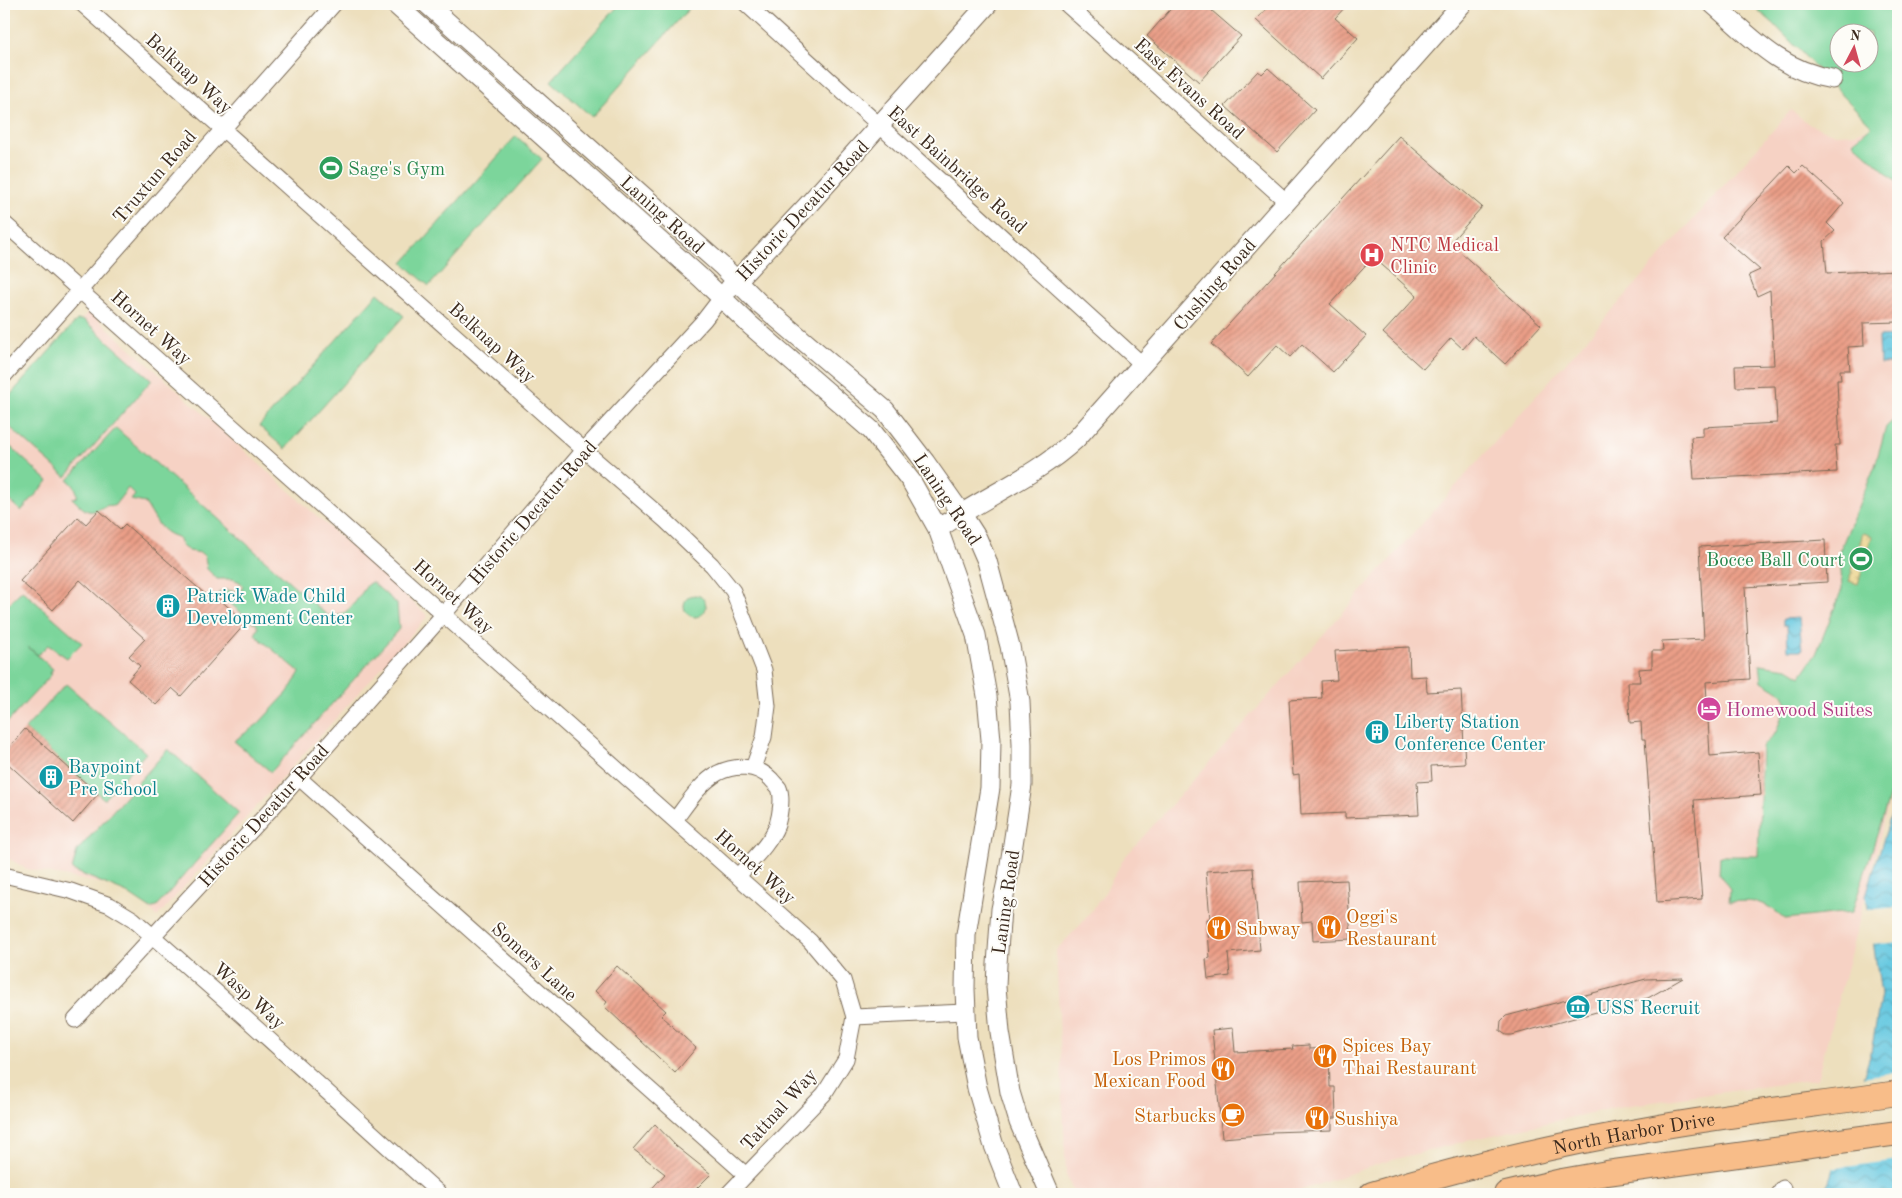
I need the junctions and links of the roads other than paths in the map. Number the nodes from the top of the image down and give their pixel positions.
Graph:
1 (82, 4) edge
2 (334, 4) edge
3 (395, 4) edge
4 (427, 4) edge
5 (746, 4) edge
6 (988, 4) edge
7 (1066, 4) edge
8 (1462, 4) edge
9 (1713, 4) edge
10 (1832, 79) dead end
11 (880, 125) junction
12 (222, 128) junction
13 (1287, 202) junction
14 (4, 223) edge
15 (737, 281) junction
16 (80, 290) junction
17 (721, 298) junction
18 (1143, 365) junction
19 (4, 376) edge
20 (584, 450) junction
21 (961, 513) junction
22 (938, 529) junction
23 (444, 614) junction
24 (753, 768) junction
25 (298, 777) junction
26 (674, 820) junction
27 (4, 875) edge
28 (738, 876) junction
29 (152, 935) junction
30 (966, 1012) junction
31 (854, 1017) junction
32 (75, 1020) dead end
33 (1898, 1093) edge
34 (1898, 1133) edge
35 (746, 1174) junction
36 (440, 1194) edge
37 (728, 1194) edge
38 (1013, 1194) edge
39 (1050, 1194) edge
40 (1372, 1194) edge
41 (1506, 1194) edge

1 - 12 street, Belknap Way
2 - 12 street, Truxtun Road
3 - 17 street, Laning Road
4 - 15 street, Laning Road
5 - 11 street, East Bainbridge Road
6 - 11 street, Historic Decatur Road
7 - 13 street, East Evans Road
8 - 13 street, Cushing Road
9 - 10 street
11 - 15 street, Historic Decatur Road
11 - 18 street, East Bainbridge Road
12 - 16 street, Truxtun Road
12 - 20 street, Belknap Way
13 - 18 street, Cushing Road
14 - 16 street, Hornet Way
15 - 17 street, Historic Decatur Road
15 - 21 street, Laning Road
16 - 19 street, Truxtun Road
16 - 23 street, Hornet Way
17 - 20 street, Historic Decatur Road
17 - 22 street, Laning Road
18 - 21 street, Cushing Road
20 - 23 street, Historic Decatur Road
20 - 24 street, Belknap Way
21 - 22 street, Cushing Road
21 - 39 street, Laning Road
22 - 30 street, Laning Road
23 - 25 street, Historic Decatur Road
23 - 26 street, Hornet Way
24 - 26 street
24 - 28 street
25 - 29 street, Historic Decatur Road
25 - 35 street, Somers Lane
26 - 28 street, Hornet Way
27 - 29 street, Wasp Way
28 - 31 street, Hornet Way
29 - 32 street, Historic Decatur Road
29 - 36 street, Wasp Way
30 - 31 street
30 - 38 street, Laning Road
31 - 35 street, Tattnal Way
33 - 40 main road, North Harbor Drive
34 - 41 main road, North Harbor Drive
35 - 37 street, Tattnal Way

